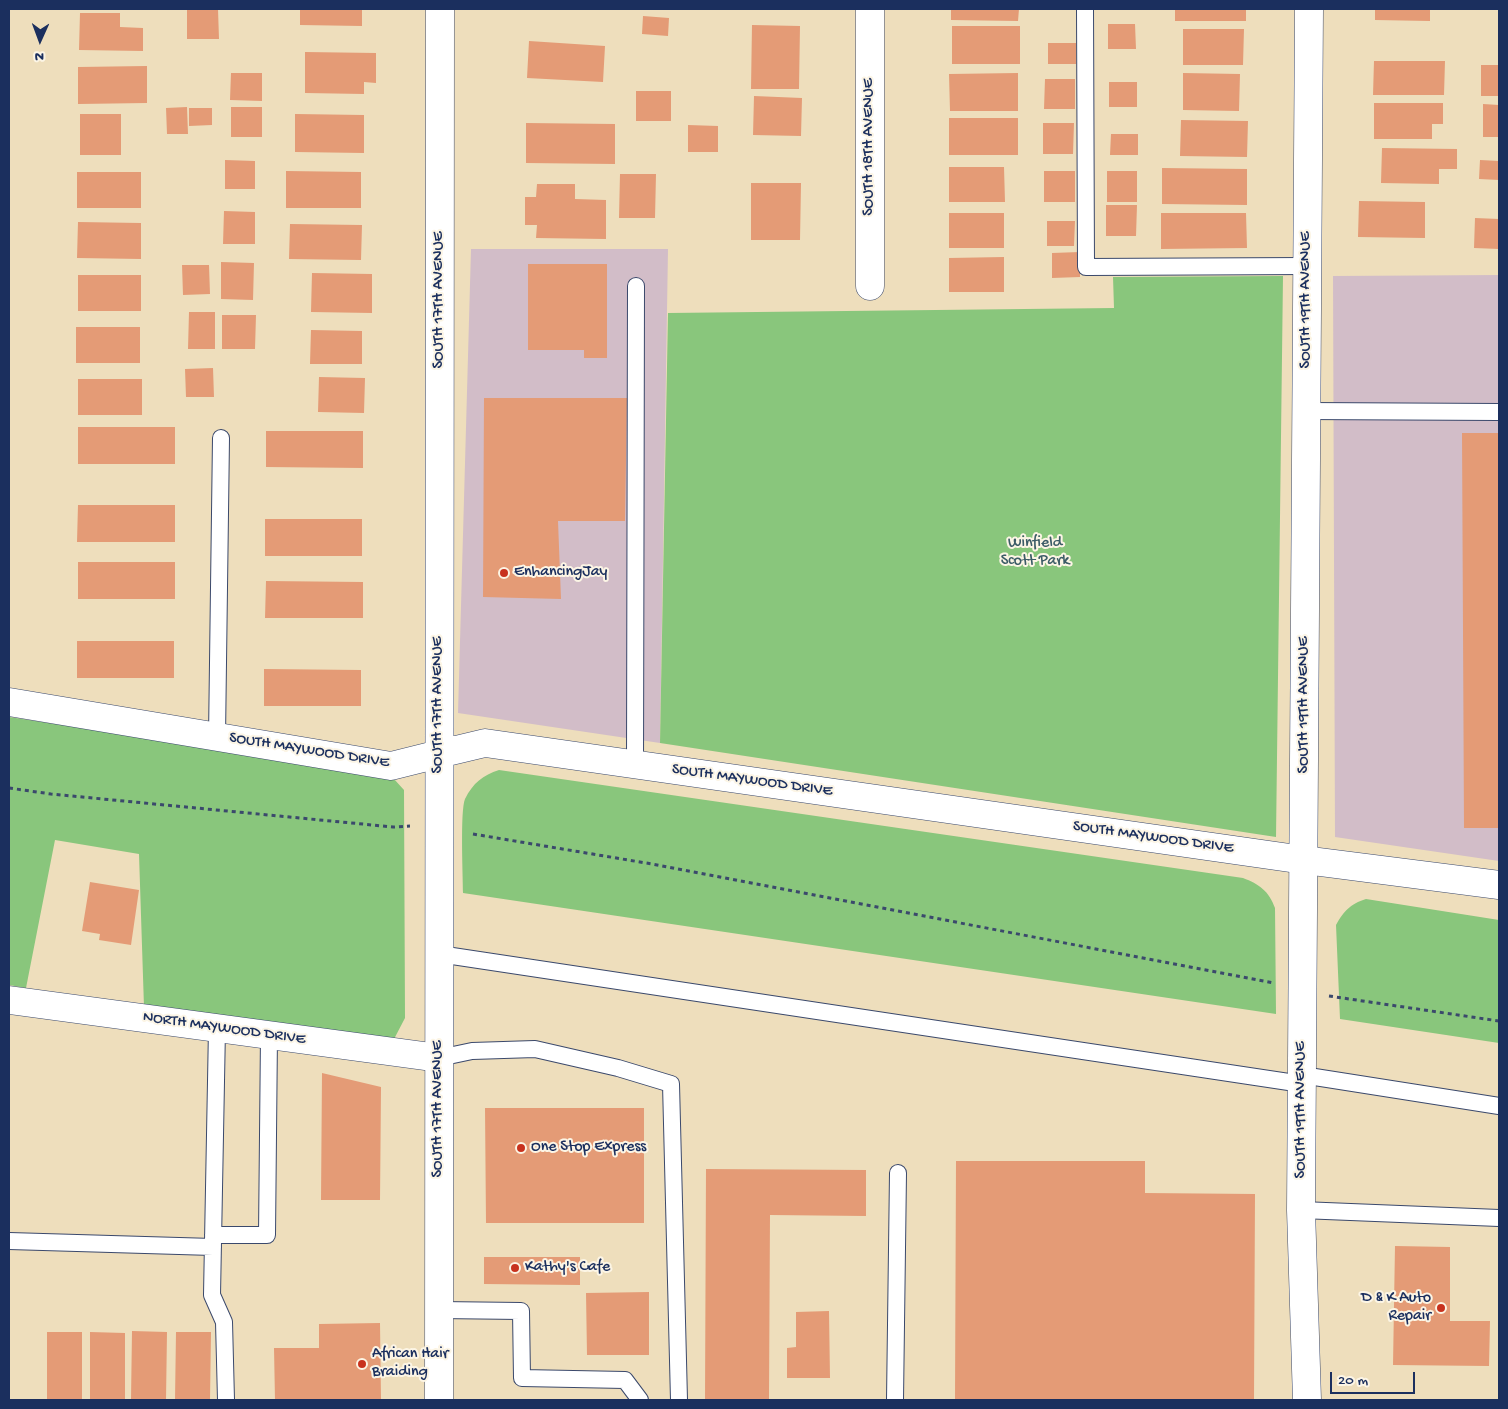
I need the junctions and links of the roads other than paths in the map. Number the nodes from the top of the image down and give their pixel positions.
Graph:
1 (440, 9) edge
2 (870, 9) edge
3 (1086, 9) edge
4 (1309, 9) edge
5 (1307, 266) junction
6 (636, 286) dead end
7 (870, 286) dead end
8 (1306, 411) junction
9 (1499, 412) edge
10 (221, 438) dead end
11 (9, 702) edge
12 (216, 737) junction
13 (439, 754) junction
14 (635, 764) junction
15 (1304, 860) junction
16 (1499, 885) edge
17 (439, 954) junction
18 (9, 1000) edge
19 (217, 1028) junction
20 (269, 1035) junction
21 (439, 1058) junction
22 (1302, 1079) junction
23 (1499, 1106) edge
24 (898, 1173) dead end
25 (1302, 1210) junction
26 (1499, 1218) edge
27 (9, 1241) edge
28 (213, 1241) junction
29 (439, 1310) junction
30 (226, 1400) edge
31 (439, 1400) edge
32 (640, 1400) edge
33 (679, 1400) edge
34 (895, 1400) edge
35 (1307, 1400) edge

1 - 13 street, SOUTH 17TH AVENUE
2 - 7 street, SOUTH 18TH AVENUE
3 - 5 lane
4 - 5 street, SOUTH 19TH AVENUE
5 - 8 street, SOUTH 19TH AVENUE
6 - 14 lane
8 - 9 lane
8 - 15 street, SOUTH 19TH AVENUE
10 - 12 lane
11 - 12 street, SOUTH MAYWOOD DRIVE
12 - 13 street, SOUTH MAYWOOD DRIVE
13 - 14 street, SOUTH MAYWOOD DRIVE
13 - 17 street, SOUTH 17TH AVENUE
14 - 15 street, SOUTH MAYWOOD DRIVE
15 - 16 street, SOUTH MAYWOOD DRIVE
15 - 22 street, SOUTH 19TH AVENUE
17 - 21 street, SOUTH 17TH AVENUE
17 - 22 lane
18 - 19 street, NORTH MAYWOOD DRIVE
19 - 20 street, NORTH MAYWOOD DRIVE
19 - 28 lane
20 - 21 street, NORTH MAYWOOD DRIVE
20 - 28 lane
21 - 29 street, SOUTH 17TH AVENUE
21 - 33 lane
22 - 23 lane
22 - 25 street, SOUTH 19TH AVENUE
24 - 34 lane
25 - 26 lane
25 - 35 street, SOUTH 19TH AVENUE
27 - 28 lane
28 - 30 lane
29 - 31 street, SOUTH 17TH AVENUE
29 - 32 lane

